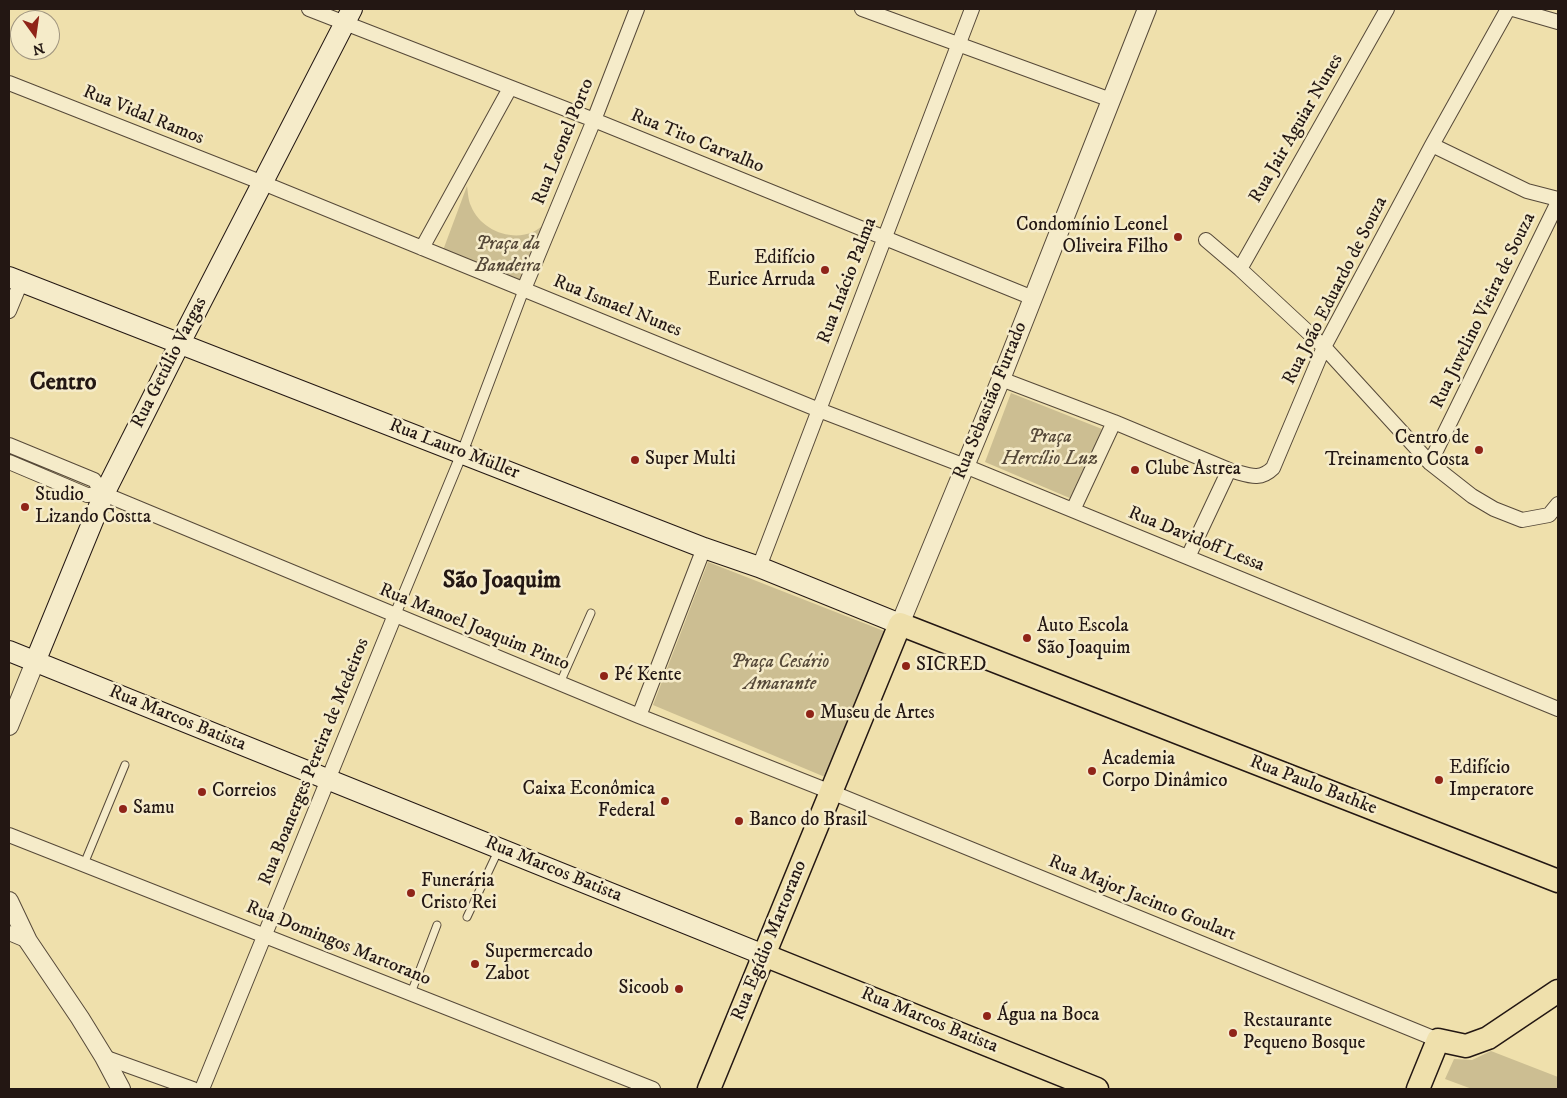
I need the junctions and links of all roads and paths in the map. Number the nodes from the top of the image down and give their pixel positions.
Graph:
1 (309, 9) edge
2 (637, 9) edge
3 (862, 9) edge
4 (972, 9) edge
5 (1147, 9) edge
6 (1387, 9) edge
7 (1508, 9) edge
8 (1513, 9) edge
9 (348, 16) edge
10 (1558, 22) edge
11 (959, 44) junction
12 (9, 83) edge
13 (510, 88) junction
14 (1111, 100) junction
15 (594, 120) junction
16 (1432, 145) junction
17 (262, 183) junction
18 (1558, 200) edge
19 (884, 239) junction
20 (1206, 240) dead end
21 (422, 248) junction
22 (1240, 269) junction
23 (15, 280) edge
24 (524, 289) junction
25 (1033, 298) junction
26 (9, 311) edge
27 (180, 343) junction
28 (1324, 347) junction
29 (1001, 379) junction
30 (819, 410) junction
31 (1114, 422) junction
32 (9, 445) edge
33 (462, 453) junction
34 (9, 462) edge
35 (1430, 463) junction
36 (965, 466) junction
37 (1229, 470) junction
38 (104, 494) junction
39 (1558, 504) edge
40 (1073, 510) junction
41 (704, 548) junction
42 (1188, 557) junction
43 (759, 567) junction
44 (591, 613) dead end
45 (395, 616) junction
46 (900, 624) junction
47 (9, 651) edge
48 (35, 662) junction
49 (560, 683) junction
50 (1558, 709) edge
51 (639, 716) junction
52 (9, 726) edge
53 (125, 765) dead end
54 (327, 779) junction
55 (831, 792) junction
56 (9, 835) edge
57 (499, 848) junction
58 (84, 864) junction
59 (1558, 881) edge
60 (9, 901) edge
61 (467, 917) dead end
62 (437, 924) dead end
63 (9, 933) edge
64 (265, 935) junction
65 (28, 942) junction
66 (764, 955) junction
67 (1558, 991) edge
68 (410, 993) junction
69 (1438, 1040) junction
70 (104, 1057) junction
71 (1085, 1087) edge
72 (121, 1089) edge
73 (193, 1089) edge
74 (202, 1089) edge
75 (652, 1089) edge
76 (709, 1089) edge
77 (1418, 1089) edge

1 - 9 street, Rua Tito Carvalho
2 - 15 street, Rua Leonel Porto
3 - 11 street
4 - 11 street, Rua Inácio Palma
5 - 14 street, Rua Sebastião Furtado
6 - 22 street, Rua Jair Aguiar Nunes
7 - 16 street, Rua João Eduardo de Souza
8 - 10 street
9 - 13 street, Rua Tito Carvalho
9 - 17 main road, Rua Getúlio Vargas
11 - 14 street
11 - 19 street, Rua Inácio Palma
12 - 17 street, Rua Vidal Ramos
13 - 15 street, Rua Tito Carvalho
13 - 21 street
14 - 25 street, Rua Sebastião Furtado
15 - 19 street, Rua Tito Carvalho
15 - 24 street, Rua Leonel Porto
16 - 18 street
16 - 28 street, Rua João Eduardo de Souza
17 - 21 street, Rua Ismael Nunes
17 - 27 main road, Rua Getúlio Vargas
18 - 35 street, Rua Juvelino Vieira de Souza
19 - 25 street, Rua Tito Carvalho
19 - 30 street, Rua Inácio Palma
20 - 22 street
21 - 24 street, Rua Ismael Nunes
22 - 28 street
23 - 26 street
23 - 27 main road, Rua Lauro Müller
24 - 30 street, Rua Ismael Nunes
24 - 33 street
25 - 29 street, Rua Sebastião Furtado
27 - 33 main road, Rua Lauro Müller
27 - 38 main road, Rua Getúlio Vargas
28 - 35 street
28 - 37 street, Rua João Eduardo de Souza
29 - 31 street
29 - 36 street, Rua Sebastião Furtado
30 - 36 street, Rua Davidoff Lessa
30 - 43 street, Rua Inácio Palma
31 - 37 street
31 - 40 street
32 - 38 street, Rua Manoel Joaquim Pinto
33 - 41 main road, Rua Lauro Müller
33 - 45 street
34 - 38 street, Rua Manoel Joaquim Pinto
35 - 39 street
36 - 40 street, Rua Davidoff Lessa
36 - 46 street, Rua Sebastião Furtado
37 - 42 street
38 - 45 street, Rua Manoel Joaquim Pinto
38 - 48 main road, Rua Getúlio Vargas
40 - 42 street, Rua Davidoff Lessa
41 - 43 main road, Rua Lauro Müller
41 - 51 street
42 - 50 street, Rua Davidoff Lessa
43 - 46 main road, Rua Lauro Müller
44 - 49 lane
45 - 49 street, Rua Manoel Joaquim Pinto
45 - 54 street, Rua Boanerges Pereira de Medeiros
46 - 55 main road, Rua Sebastião Furtado
46 - 59 main road, Rua Paulo Bathke
47 - 48 main road, Rua Marcos Batista
48 - 52 street, Rua Getúlio Vargas
48 - 54 main road, Rua Marcos Batista
49 - 51 street, Rua Manoel Joaquim Pinto
51 - 55 street, Rua Manoel Joaquim Pinto
53 - 58 lane
54 - 57 main road, Rua Marcos Batista
54 - 64 street, Rua Boanerges Pereira de Medeiros
55 - 66 main road, Rua Egídio Martorano
55 - 69 street, Rua Major Jacinto Goulart
56 - 58 street, Rua Domingos Martorano
57 - 61 lane
57 - 66 main road, Rua Marcos Batista
58 - 64 street, Rua Domingos Martorano
60 - 65 street
62 - 68 lane
63 - 65 street
64 - 68 street, Rua Domingos Martorano
64 - 74 street, Rua Boanerges Pereira de Medeiros
65 - 70 street
66 - 71 main road, Rua Marcos Batista
66 - 76 main road, Rua Egídio Martorano
67 - 69 main road
68 - 75 street, Rua Domingos Martorano
69 - 77 main road
70 - 72 street
70 - 73 street

